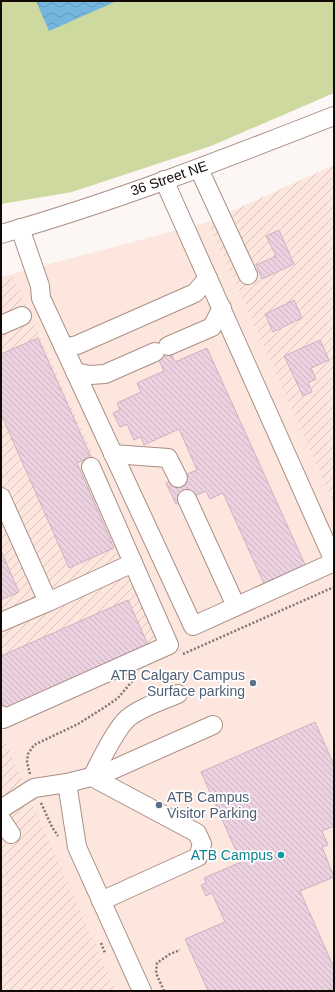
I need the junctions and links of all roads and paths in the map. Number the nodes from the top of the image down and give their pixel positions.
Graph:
1 (334, 116) edge
2 (199, 169) junction
3 (164, 180) junction
4 (20, 228) junction
5 (1, 234) edge
6 (248, 275) dead end
7 (208, 278) junction
8 (222, 308) junction
9 (22, 316) dead end
10 (1, 325) edge
11 (64, 348) junction
12 (75, 372) junction
13 (113, 454) junction
14 (91, 467) dead end
15 (178, 478) dead end
16 (1, 497) edge
17 (188, 499) dead end
18 (334, 562) edge
19 (133, 564) junction
20 (48, 602) junction
21 (236, 606) junction
22 (1, 622) edge
23 (178, 694) dead end
24 (1, 715) edge
25 (213, 725) dead end
26 (92, 777) junction
27 (67, 783) junction
28 (1, 809) edge
29 (1, 819) edge
30 (11, 834) dead end
31 (101, 901) junction
32 (180, 950) dead end
33 (142, 991) edge
34 (164, 991) edge

1 - 2 street, 36 Street NE
2 - 3 street, 36 Street NE
2 - 6 street
3 - 4 street, 36 Street NE
3 - 7 street
4 - 5 street, 36 Street NE
4 - 11 street
7 - 8 street
7 - 11 street
8 - 12 street
8 - 18 street
9 - 10 street
11 - 12 street
12 - 13 street
13 - 15 street
13 - 21 street
14 - 19 street
16 - 20 street
17 - 21 street
18 - 21 street
19 - 20 street
19 - 24 street
20 - 22 street
23 - 26 street
25 - 26 street
26 - 27 street
26 - 31 street
27 - 28 street
27 - 31 street
29 - 30 street
31 - 33 street
32 - 34 path

